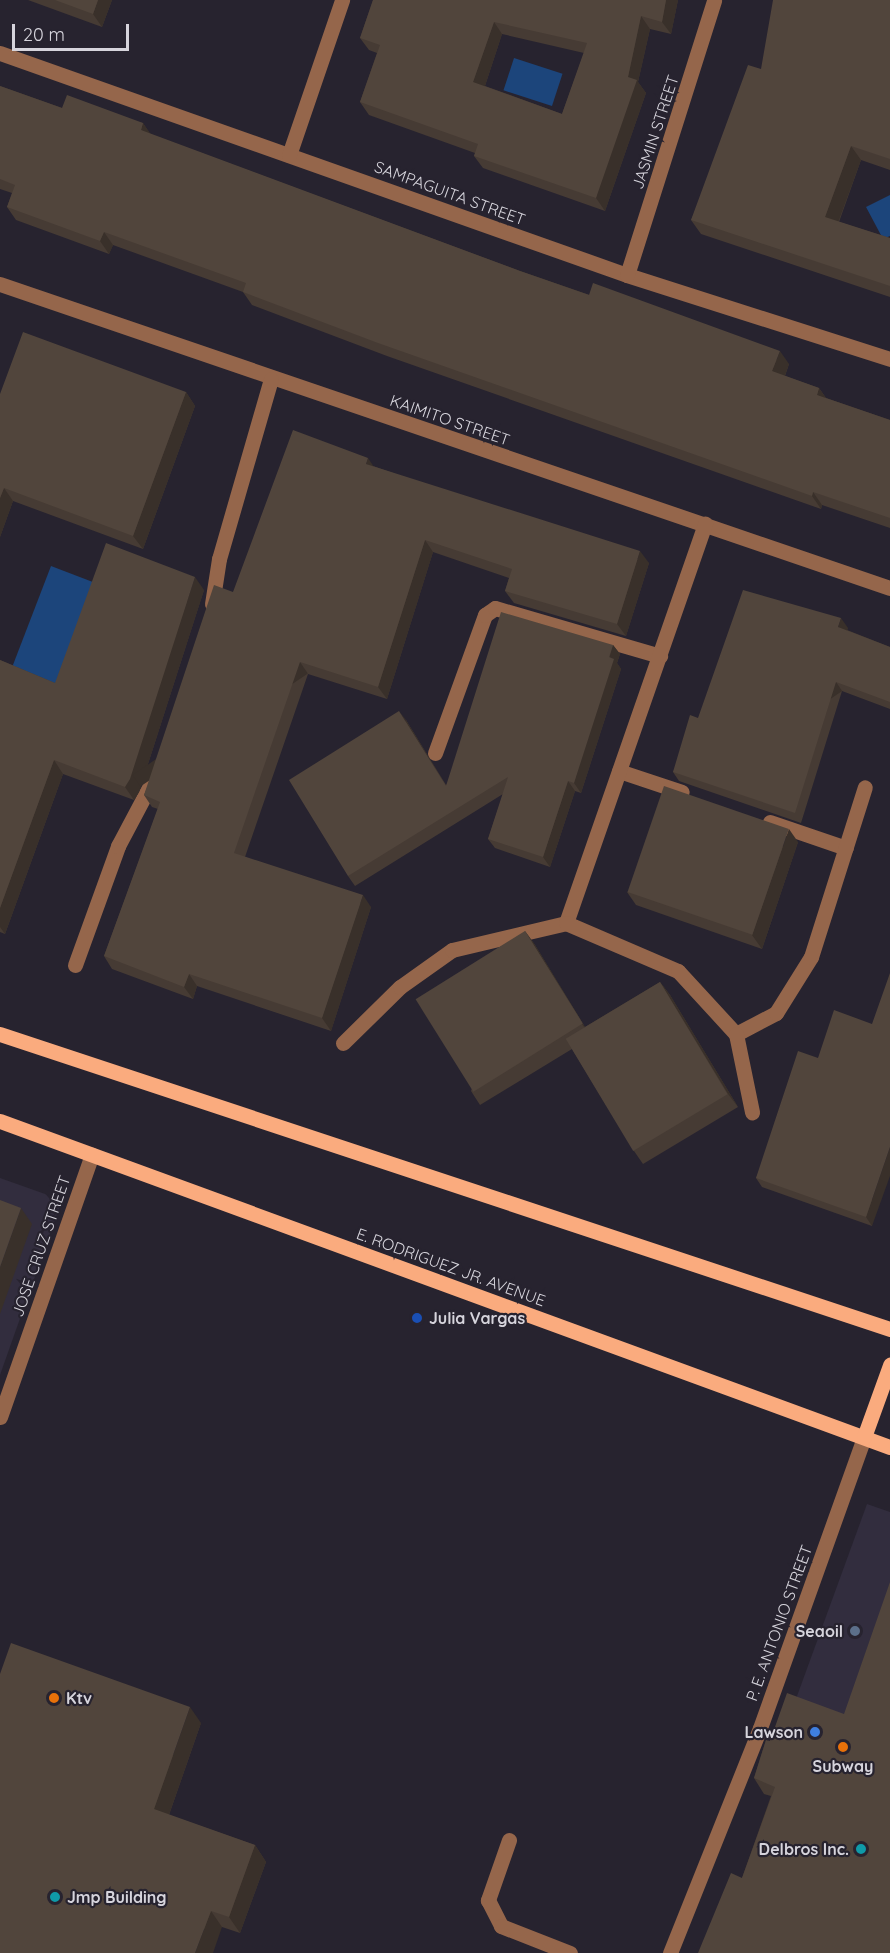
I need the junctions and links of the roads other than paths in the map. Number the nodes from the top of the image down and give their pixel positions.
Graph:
1 (342, 0) edge
2 (714, 0) edge
3 (0, 52) edge
4 (289, 155) junction
5 (627, 275) junction
6 (1, 287) edge
7 (890, 359) edge
8 (272, 379) junction
9 (705, 524) junction
10 (890, 588) edge
11 (207, 626) edge
12 (660, 656) junction
13 (435, 753) dead end
14 (160, 762) edge
15 (619, 771) junction
16 (865, 788) dead end
17 (698, 798) edge
18 (755, 817) edge
19 (846, 848) junction
20 (566, 923) junction
21 (75, 965) dead end
22 (0, 1034) edge
23 (736, 1034) junction
24 (343, 1043) dead end
25 (752, 1112) dead end
26 (0, 1121) edge
27 (92, 1155) junction
28 (890, 1329) edge
29 (890, 1365) edge
30 (0, 1417) edge
31 (864, 1437) junction
32 (890, 1447) edge
33 (509, 1840) dead end
34 (570, 1953) edge
35 (670, 1953) edge

1 - 4 street
2 - 5 street, JASMIN STREET
3 - 4 street, SAMPAGUITA STREET
4 - 5 street, SAMPAGUITA STREET
5 - 7 street, SAMPAGUITA STREET
6 - 8 street, KAIMITO STREET
8 - 9 street, KAIMITO STREET
8 - 11 street
9 - 10 street, KAIMITO STREET
9 - 12 street
12 - 13 street
12 - 15 street
14 - 21 street
15 - 17 street
15 - 20 street
16 - 19 street
18 - 19 street
19 - 23 street
20 - 23 street
20 - 24 street
22 - 28 main road
23 - 25 street
26 - 27 main road, E. RODRIGUEZ JR. AVENUE
27 - 30 street, JOSE CRUZ STREET
27 - 31 main road, E. RODRIGUEZ JR. AVENUE
29 - 31 main road
31 - 32 main road, E. RODRIGUEZ JR. AVENUE
31 - 35 street, P. E. ANTONIO STREET
33 - 34 street

